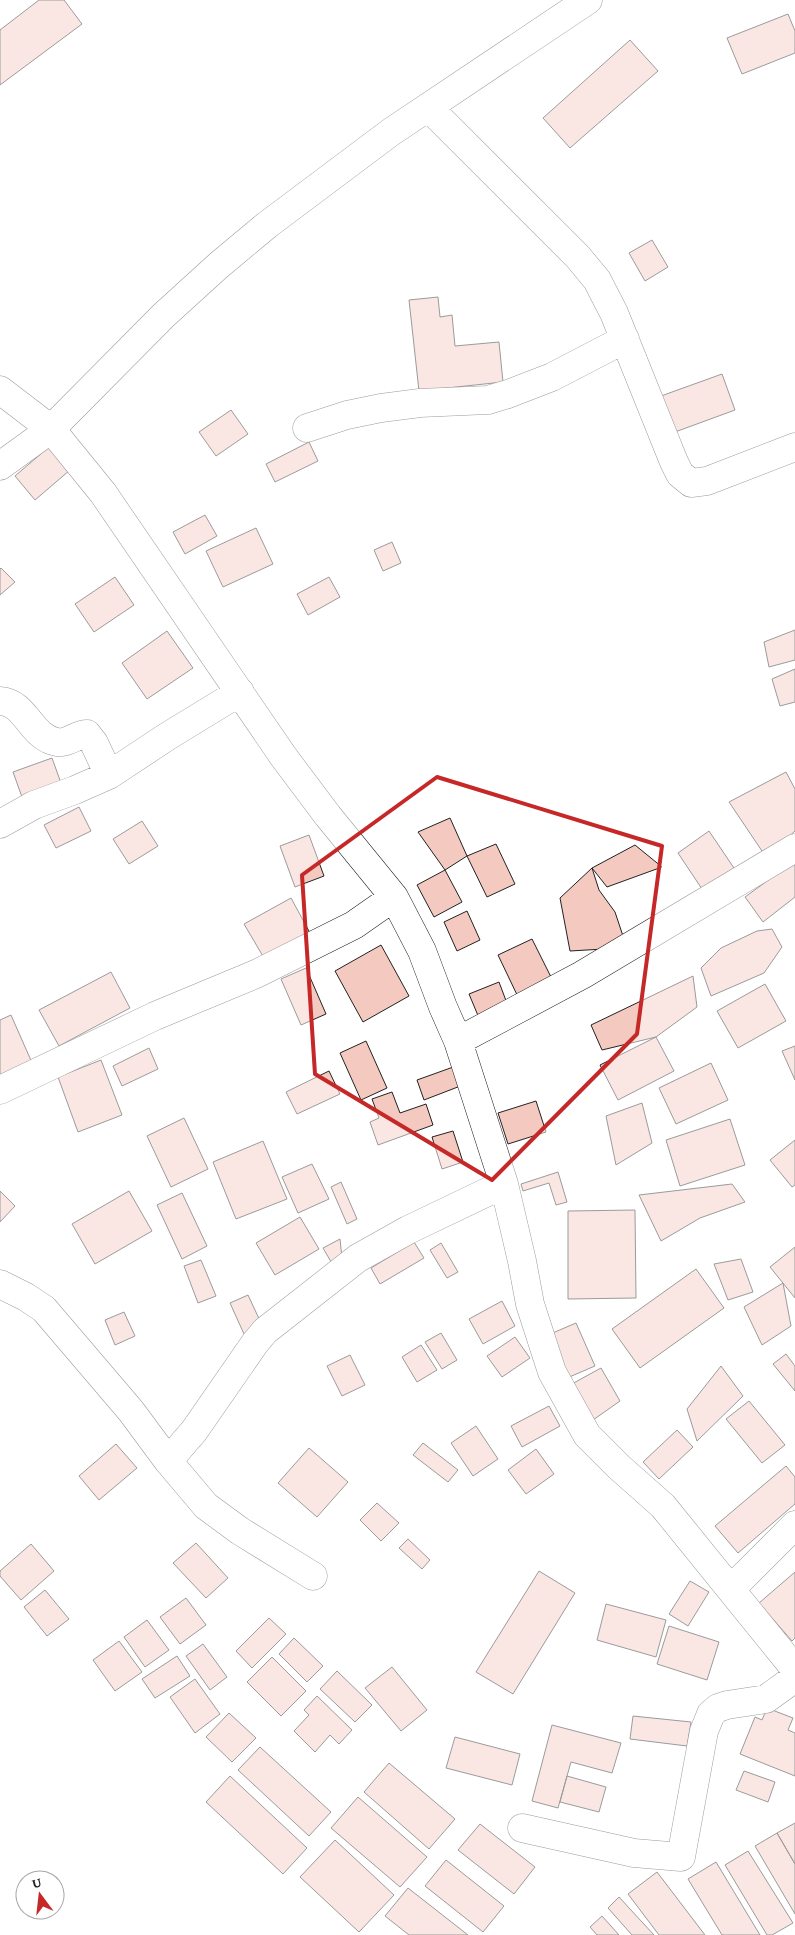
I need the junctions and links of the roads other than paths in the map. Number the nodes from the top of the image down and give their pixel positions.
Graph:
1 (588, 0) edge
2 (428, 107) junction
3 (625, 339) junction
4 (0, 390) edge
5 (307, 428) dead end
6 (51, 429) junction
7 (795, 447) edge
8 (0, 466) edge
9 (240, 692) junction
10 (0, 701) edge
11 (109, 775) junction
12 (0, 824) edge
13 (795, 848) edge
14 (394, 897) junction
15 (458, 1041) junction
16 (0, 1090) edge
17 (504, 1184) junction
18 (0, 1284) edge
19 (168, 1461) junction
20 (795, 1525) edge
21 (313, 1576) dead end
22 (732, 1589) junction
23 (795, 1669) edge
24 (795, 1678) edge
25 (522, 1828) dead end

1 - 2 street
2 - 3 street
2 - 6 street
3 - 5 street
3 - 7 street
4 - 6 street
6 - 8 street
6 - 9 street
9 - 11 street
9 - 14 street
10 - 11 street
11 - 12 street
13 - 15 street
14 - 15 street
14 - 16 street
15 - 17 street
17 - 19 street
17 - 22 street
18 - 19 street
19 - 21 street
20 - 22 street
22 - 23 street
24 - 25 street

